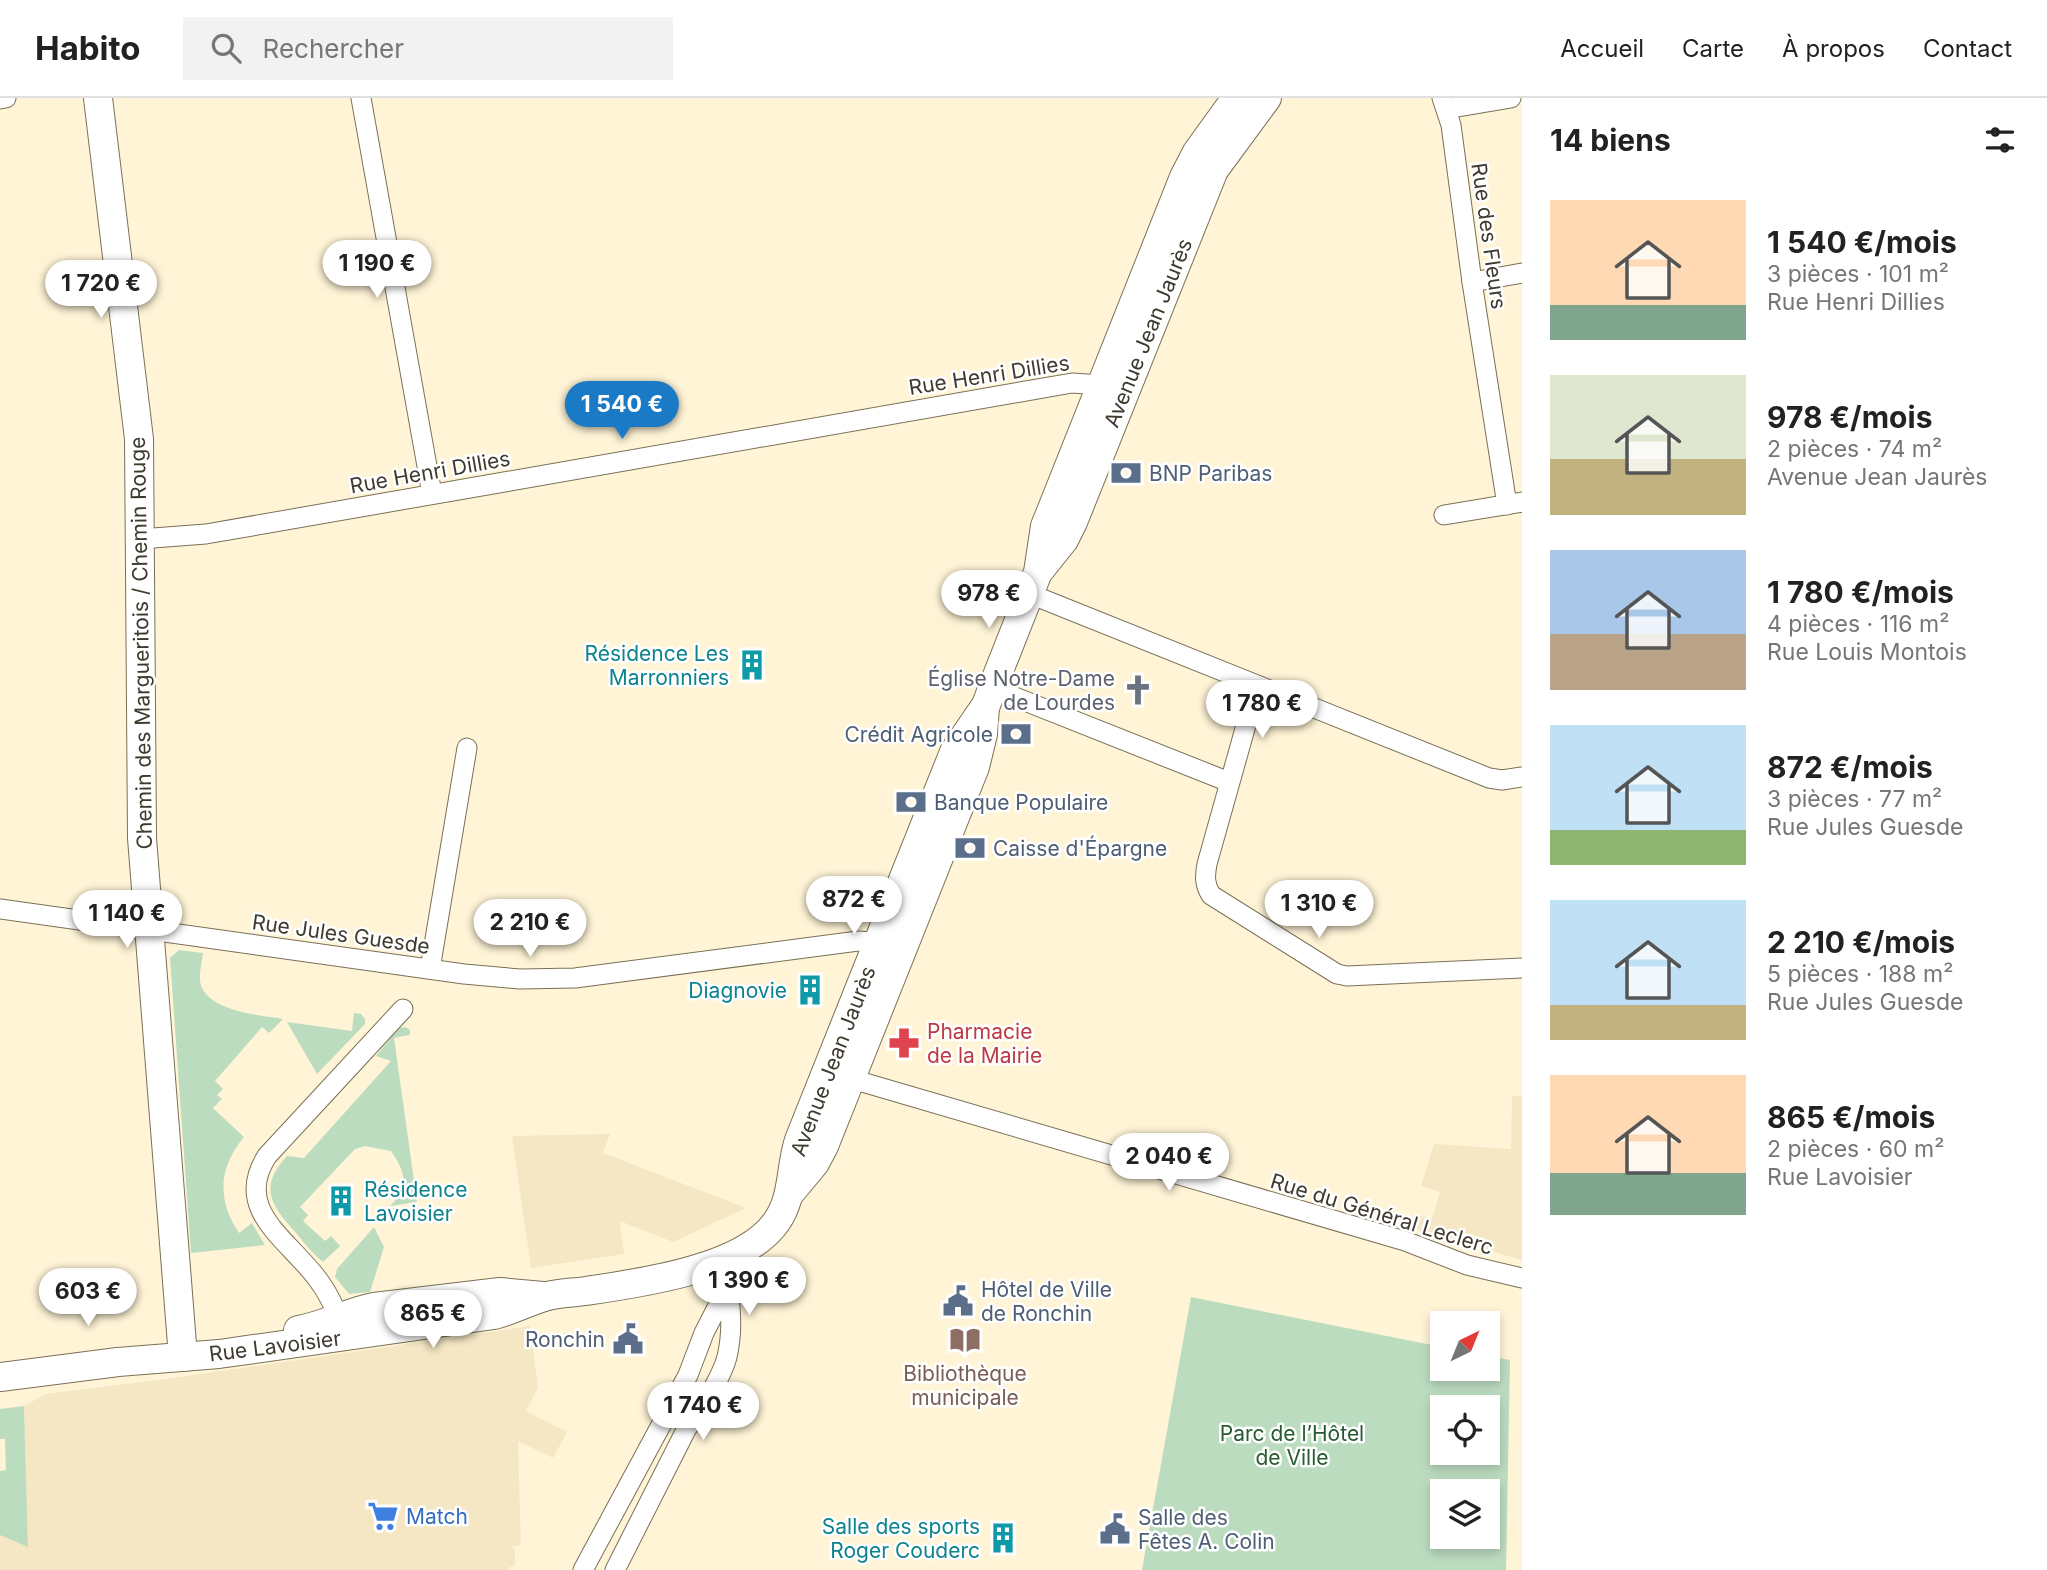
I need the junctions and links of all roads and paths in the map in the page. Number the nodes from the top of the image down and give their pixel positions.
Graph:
1 (5, 98) edge
2 (98, 98) edge
3 (361, 98) edge
4 (1236, 98) edge
5 (1267, 98) edge
6 (1511, 98) edge
7 (0, 99) edge
8 (1444, 104) edge
9 (1522, 273) edge
10 (1472, 282) junction
11 (1101, 385) junction
12 (432, 494) junction
13 (1514, 503) edge
14 (1444, 515) dead end
15 (140, 539) junction
16 (1034, 583) junction
17 (1257, 686) junction
18 (989, 696) junction
19 (467, 748) dead end
20 (1522, 776) edge
21 (1229, 782) junction
22 (0, 909) edge
23 (149, 929) junction
24 (889, 949) junction
25 (1522, 968) edge
26 (430, 970) junction
27 (403, 1009) dead end
28 (839, 1073) junction
29 (724, 1273) junction
30 (1522, 1278) edge
31 (342, 1327) junction
32 (182, 1351) junction
33 (0, 1364) edge
34 (0, 1377) edge
35 (583, 1570) edge
36 (615, 1570) edge

1 - 7 street
2 - 15 main road, Chemin des Margueritois / Chemin Rouge
3 - 12 street
4 - 11 main road, Avenue Jean Jaurès
5 - 16 main road, Avenue Jean Jaurès
6 - 8 street
8 - 10 street, Rue des Fleurs
9 - 10 street
10 - 13 street, Rue des Fleurs
11 - 12 street, Rue Henri Dillies
11 - 16 main road, Avenue Jean Jaurès
12 - 15 street, Rue Henri Dillies
13 - 14 street
15 - 23 main road, Chemin des Margueritois / Chemin Rouge
16 - 17 street
16 - 18 main road, Avenue Jean Jaurès
17 - 20 street
17 - 21 street
18 - 21 street
18 - 24 main road, Avenue Jean Jaurès
19 - 26 street
21 - 25 street
22 - 23 street, Rue Jules Guesde
23 - 26 street, Rue Jules Guesde
23 - 32 main road, Chemin des Margueritois / Chemin Rouge
24 - 26 street, Rue Jules Guesde
24 - 28 main road, Avenue Jean Jaurès
27 - 31 street
28 - 29 main road, Avenue Jean Jaurès
28 - 30 street, Rue du Général Leclerc
29 - 31 main road, Rue Lavoisier
29 - 35 street
29 - 36 street
31 - 32 main road, Rue Lavoisier
32 - 33 main road, Rue Lavoisier
32 - 34 main road, Rue Lavoisier

